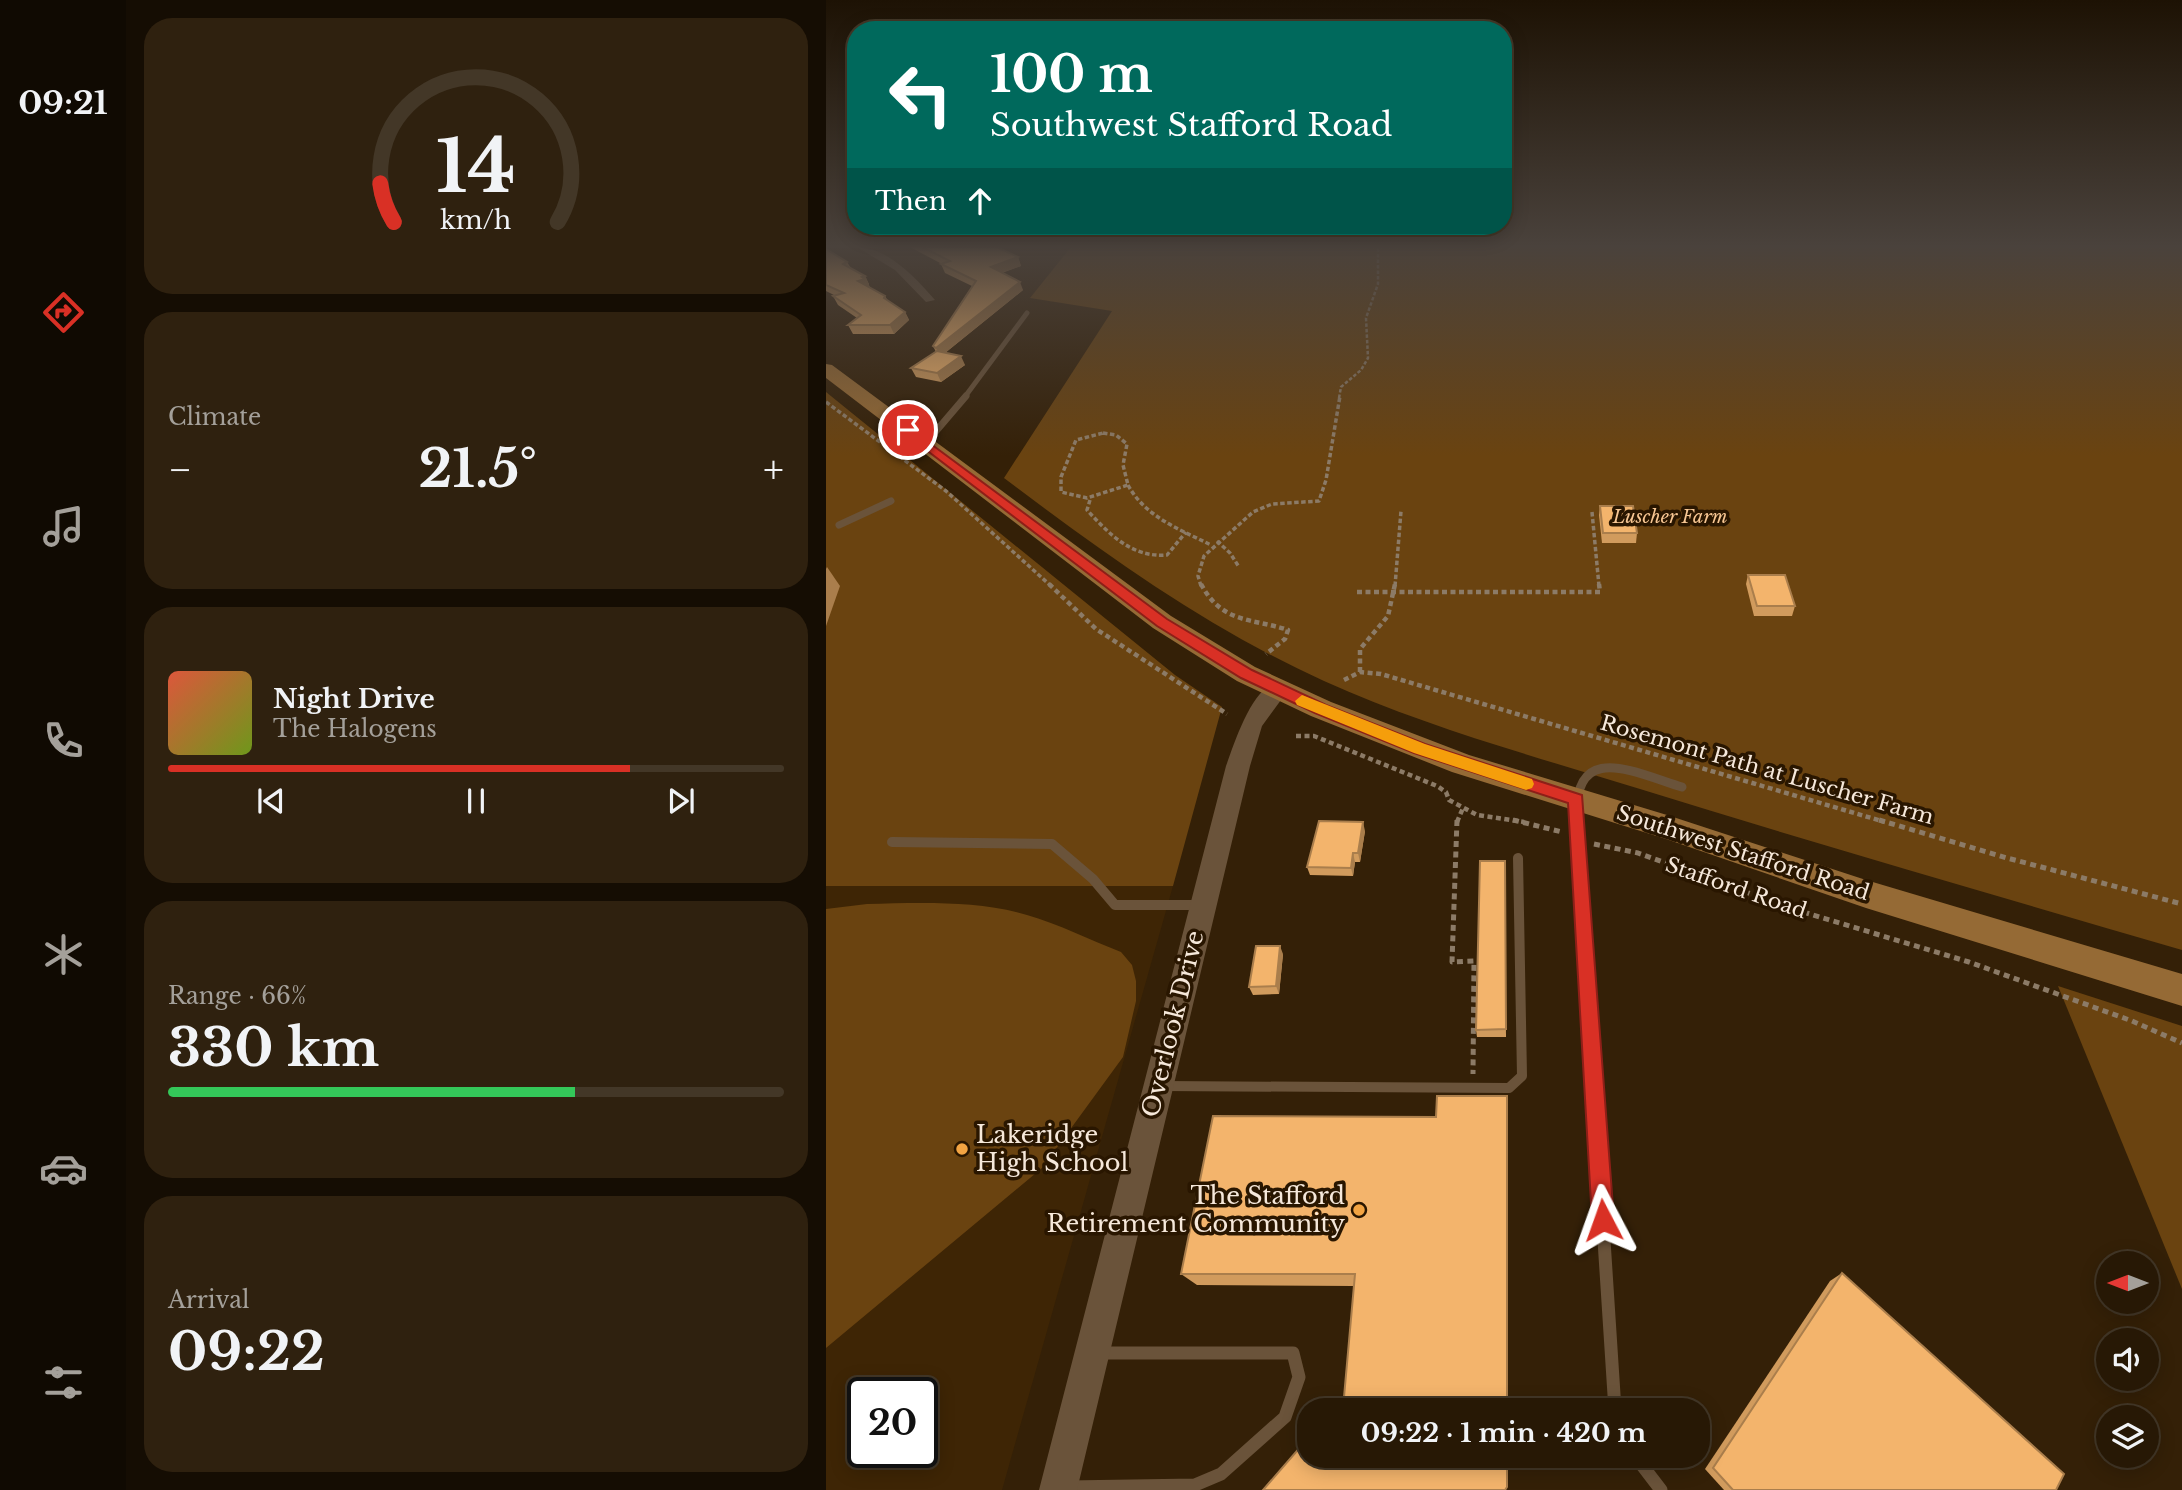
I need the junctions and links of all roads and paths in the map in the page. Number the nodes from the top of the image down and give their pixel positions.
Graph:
1 (1024, 317) edge
2 (1367, 317) edge
3 (826, 369) edge
4 (826, 402) edge
5 (925, 444) junction
6 (1129, 485) junction
7 (1091, 499) junction
8 (891, 501) dead end
9 (1401, 511) dead end
10 (1592, 512) dead end
11 (838, 525) dead end
12 (1186, 532) junction
13 (1216, 541) junction
14 (1211, 545) junction
15 (1239, 567) dead end
16 (1357, 592) dead end
17 (1392, 592) junction
18 (1266, 654) dead end
19 (1360, 672) junction
20 (1345, 680) dead end
21 (1278, 690) junction
22 (1227, 714) dead end
23 (1296, 736) dead end
24 (1682, 787) dead end
25 (1576, 799) junction
26 (1463, 808) junction
27 (1578, 838) junction
28 (892, 842) dead end
29 (1518, 858) dead end
30 (2182, 904) edge
31 (1202, 905) junction
32 (2182, 990) edge
33 (2182, 1043) edge
34 (1158, 1086) junction
35 (1473, 1088) junction
36 (1092, 1353) junction
37 (1614, 1398) edge
38 (1644, 1468) edge
39 (1059, 1488) edge
40 (1661, 1490) edge

1 - 5 lane
2 - 13 path
3 - 5 main road
4 - 22 path
5 - 21 main road, Southwest Stafford Road
6 - 7 path
6 - 7 path
6 - 12 path
7 - 12 path
8 - 11 lane
9 - 17 path
10 - 17 path
12 - 14 path
13 - 14 path
13 - 15 path
14 - 18 path
16 - 17 path
17 - 19 path
19 - 20 path
19 - 30 path, Rosemont Path at Luscher Farm
21 - 25 main road, Southwest Stafford Road
21 - 31 street, Overlook Drive
23 - 26 path, Stafford Road
24 - 25 lane
25 - 27 lane
25 - 32 main road, Southwest Stafford Road
26 - 27 path, Stafford Road
26 - 35 path
27 - 33 path, Stafford Road
27 - 37 lane
28 - 31 lane
29 - 35 lane
31 - 34 street, Overlook Drive
34 - 35 lane
34 - 36 street, Overlook Drive
36 - 39 street, Overlook Drive
36 - 39 lane
38 - 40 lane

